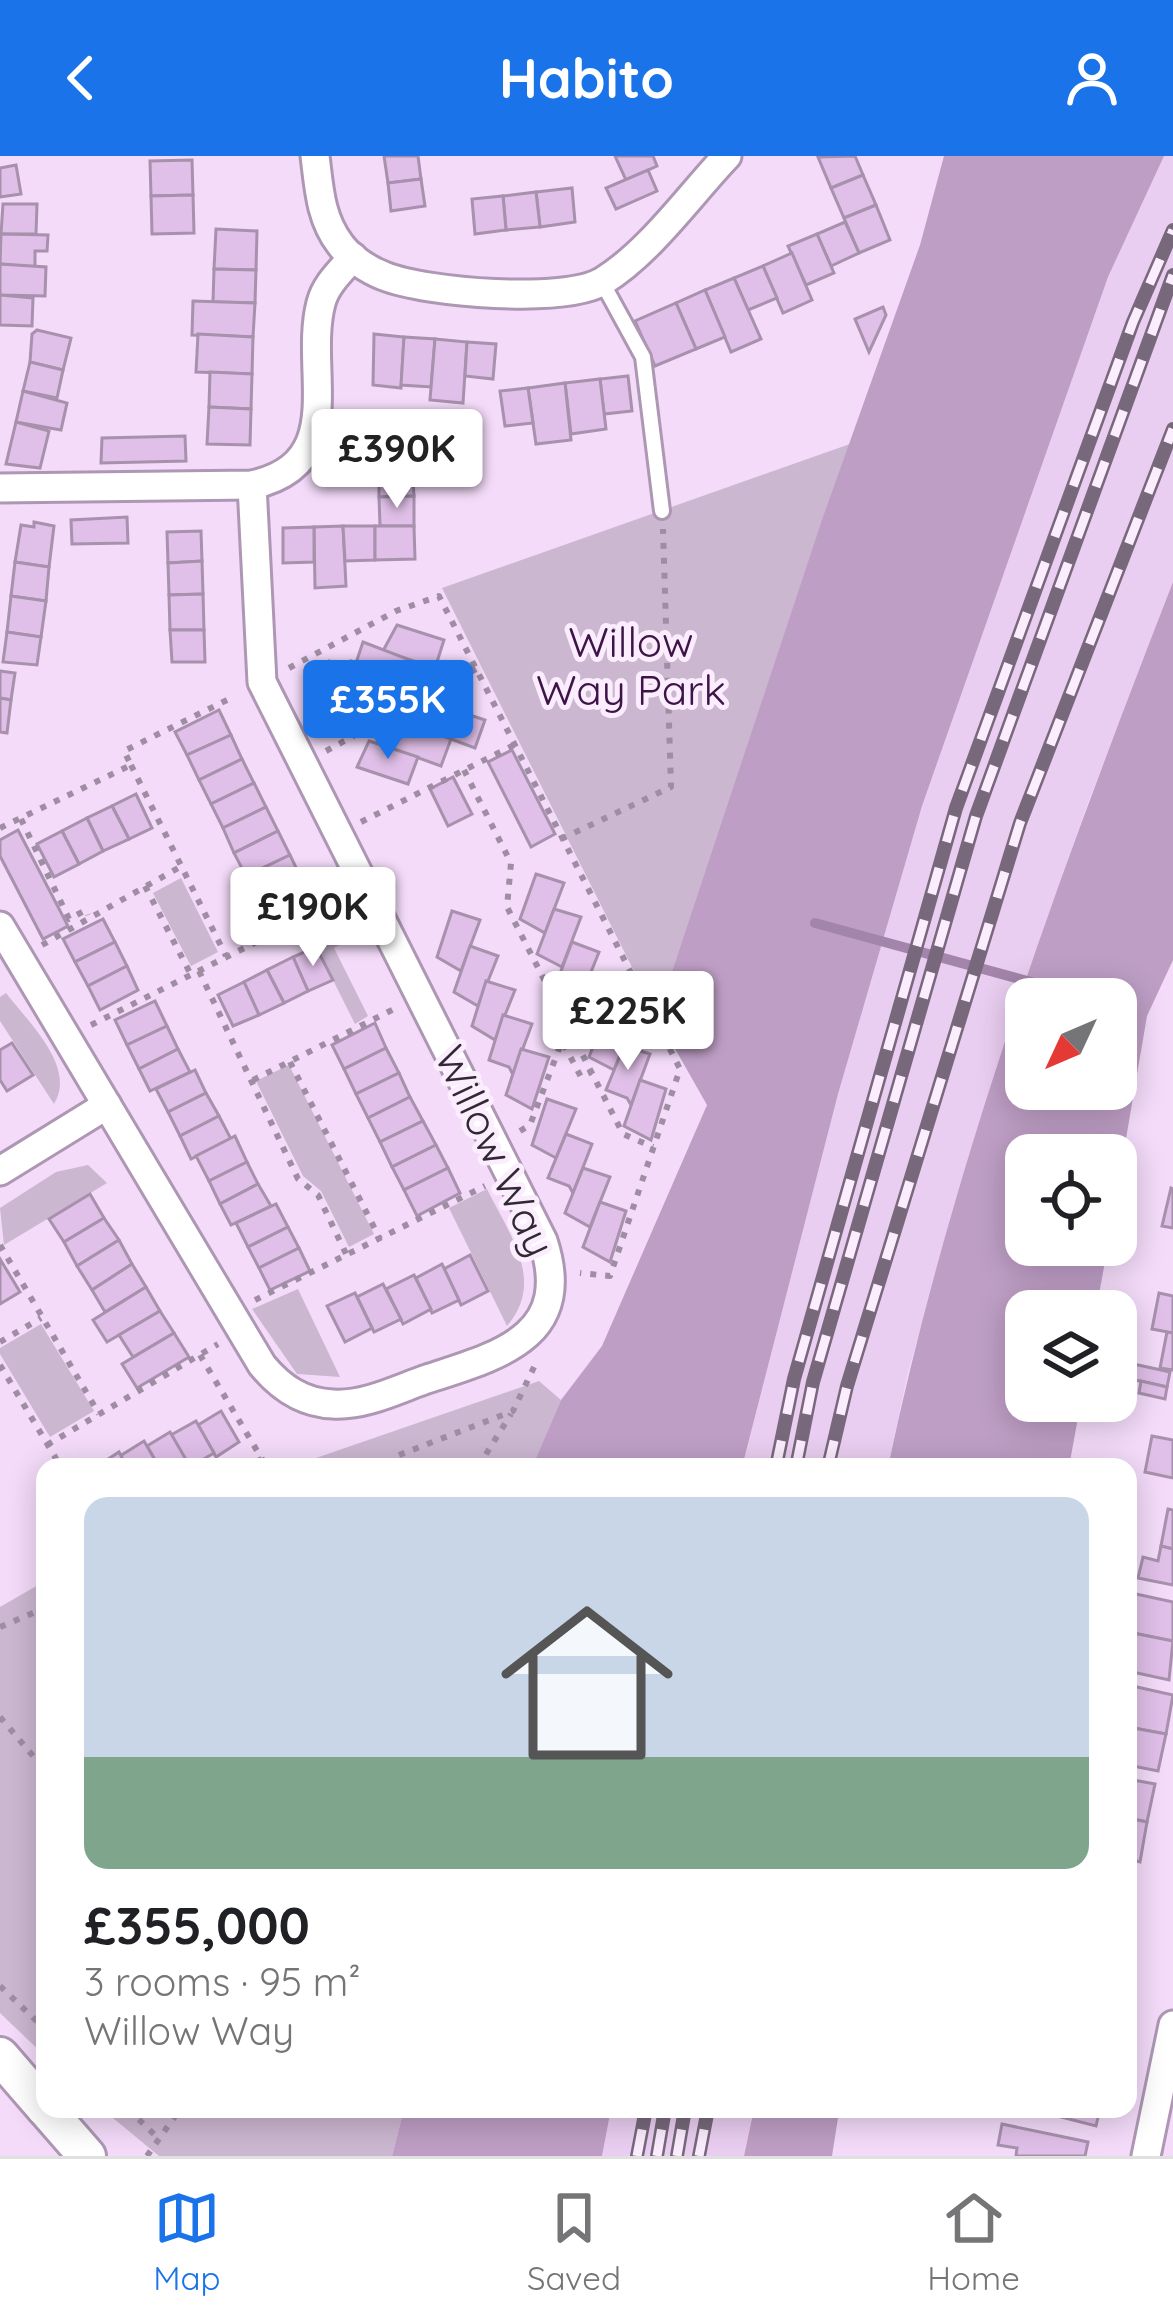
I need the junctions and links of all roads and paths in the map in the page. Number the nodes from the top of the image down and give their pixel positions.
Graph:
1 (315, 156) edge
2 (728, 156) edge
3 (353, 257) junction
4 (602, 282) junction
5 (252, 485) junction
6 (0, 488) edge
7 (662, 511) joint
8 (476, 670) junction
9 (262, 682) junction
10 (514, 746) junction
11 (302, 764) junction
12 (131, 765) junction
13 (464, 770) junction
14 (21, 819) junction
15 (0, 828) edge
16 (340, 832) junction
17 (561, 839) junction
18 (180, 867) junction
19 (145, 886) junction
20 (367, 886) junction
21 (88, 915) junction
22 (0, 926) edge
23 (226, 956) junction
24 (19, 957) junction
25 (195, 972) junction
26 (421, 995) junction
27 (67, 1038) junction
28 (290, 1062) junction
29 (591, 1072) junction
30 (253, 1080) junction
31 (107, 1105) junction
32 (497, 1146) junction
33 (653, 1147) junction
34 (0, 1171) edge
35 (510, 1173) junction
36 (380, 1239) junction
37 (0, 1245) edge
38 (347, 1256) junction
39 (610, 1276) dead end
40 (41, 1318) junction
41 (236, 1321) junction
42 (0, 1342) edge
43 (521, 1343) junction
44 (200, 1355) junction
45 (0, 1365) edge
46 (513, 1411) junction
47 (99, 1414) junction
48 (47, 1445) junction
49 (55, 1458) edge
50 (261, 1458) edge
51 (397, 1458) edge
52 (484, 1458) edge
53 (36, 1612) edge
54 (0, 1627) edge
55 (0, 1717) edge
56 (36, 1759) edge
57 (0, 1986) edge
58 (36, 2021) edge
59 (1173, 2025) edge
60 (2, 2062) edge
61 (36, 2098) edge
62 (55, 2118) edge
63 (137, 2118) edge
64 (174, 2118) edge
65 (159, 2139) junction
66 (87, 2156) edge
67 (147, 2156) edge
68 (1146, 2156) edge

1 - 3 street
2 - 4 street
3 - 4 street
3 - 5 street
4 - 7 lane
5 - 6 street
5 - 9 street, Willow Way
7 - 17 path
8 - 9 path
8 - 10 path
8 - 11 path
9 - 11 street, Willow Way
9 - 12 path
10 - 13 path
10 - 17 path
11 - 16 street, Willow Way
12 - 14 path
12 - 18 path
13 - 16 path
13 - 29 path
14 - 15 path
14 - 21 path
16 - 20 street, Willow Way
17 - 33 path
18 - 19 path
18 - 23 path
19 - 21 path
19 - 25 path
20 - 23 path
20 - 26 street, Willow Way
21 - 24 path
22 - 24 street
23 - 25 path
24 - 27 street
25 - 27 path
25 - 30 path
26 - 28 path
26 - 32 street, Willow Way
27 - 31 street
28 - 30 path
28 - 36 path
29 - 32 path
29 - 33 path
30 - 38 path
31 - 34 street
31 - 41 street
32 - 35 street, Willow Way
33 - 39 path
35 - 36 path
35 - 43 street, Willow Way
36 - 38 path
37 - 40 path
38 - 41 path
40 - 42 path
40 - 47 path
41 - 43 street
41 - 44 path
43 - 46 path
44 - 47 path
44 - 50 path
45 - 48 path
46 - 51 path
46 - 52 path
47 - 48 path
48 - 49 path
53 - 54 path
55 - 56 path
57 - 58 path
59 - 68 street
60 - 61 main road
62 - 66 main road
63 - 65 path
64 - 65 path
65 - 67 path

